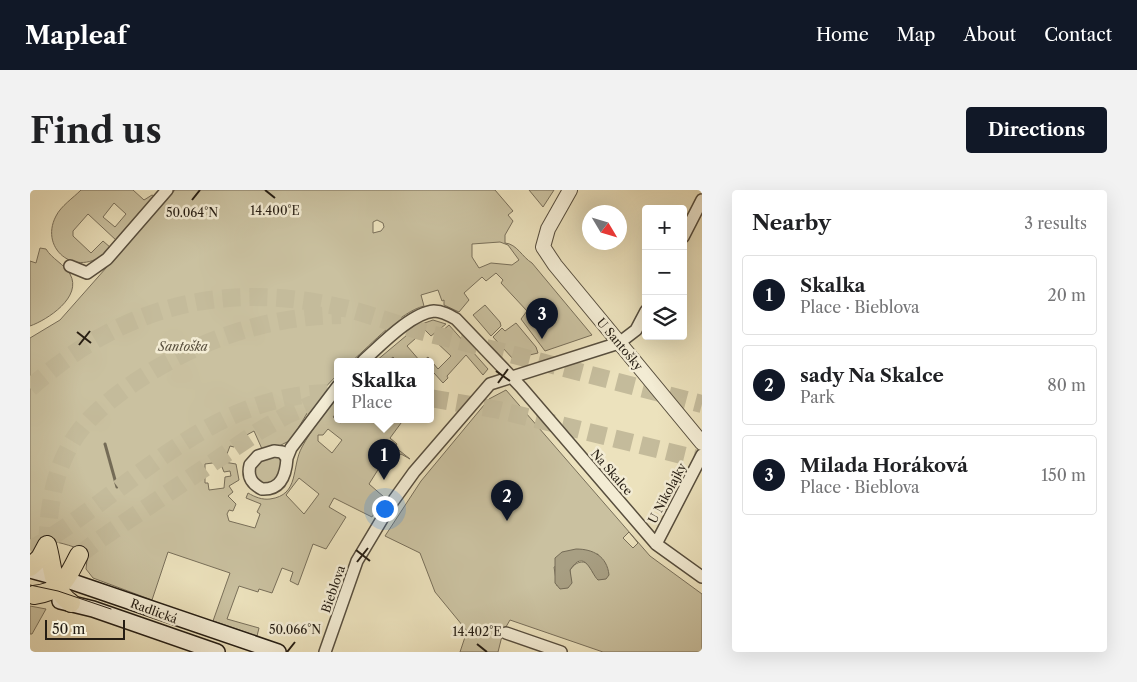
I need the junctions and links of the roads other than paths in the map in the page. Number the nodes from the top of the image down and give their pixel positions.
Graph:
1 (167, 190) edge
2 (570, 190) edge
3 (702, 200) edge
4 (687, 229) edge
5 (70, 266) dead end
6 (642, 319) edge
7 (619, 343) junction
8 (367, 358) edge
9 (510, 376) junction
10 (334, 391) edge
11 (702, 443) edge
12 (286, 453) dead end
13 (702, 455) edge
14 (656, 544) junction
15 (79, 555) tunnel mouth
16 (30, 569) edge
17 (702, 577) edge
18 (59, 581) junction
19 (32, 595) edge
20 (71, 603) junction
21 (506, 633) dead end
22 (217, 652) edge
23 (278, 652) edge
24 (325, 652) edge
25 (561, 652) edge

1 - 5 street
2 - 7 street, U Santošky
3 - 4 street
6 - 7 street
7 - 9 street, Bieblova
7 - 11 street, U Santošky
8 - 9 street, Na Skalce
9 - 14 street, Na Skalce
9 - 24 street, Bieblova
10 - 12 street
13 - 14 street, U Nikolajky
14 - 17 street, Na Skalce
15 - 18 highway
16 - 18 main road, Radlická
16 - 18 highway
18 - 19 highway
18 - 20 highway
18 - 23 main road, Radlická
19 - 20 main road, Radlická
20 - 22 main road, Radlická
21 - 25 street

